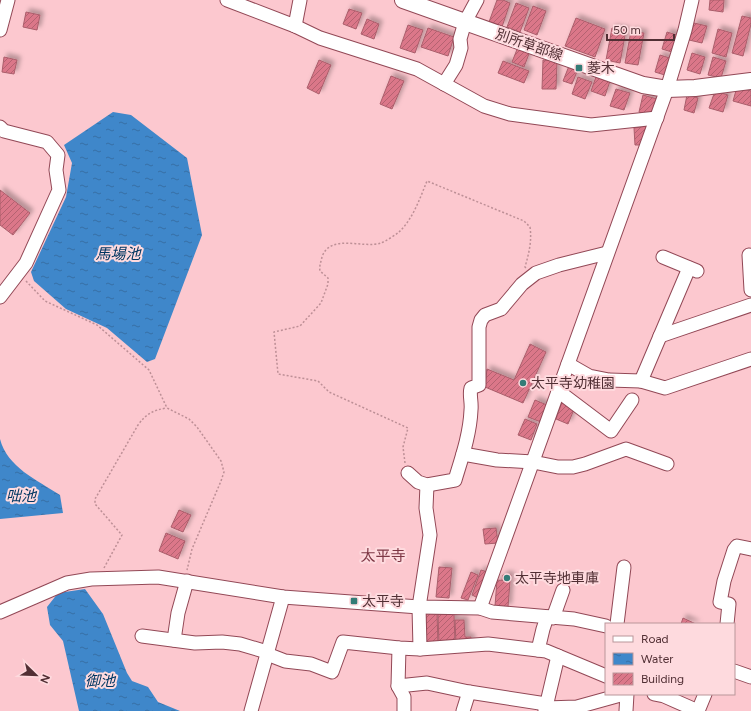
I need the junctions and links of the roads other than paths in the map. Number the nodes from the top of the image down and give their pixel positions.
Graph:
1 (8, 0) edge
2 (227, 0) edge
3 (300, 0) edge
4 (402, 0) edge
5 (476, 0) edge
6 (692, 0) edge
7 (465, 22) junction
8 (295, 26) junction
9 (0, 30) edge
10 (751, 81) edge
11 (444, 84) junction
12 (667, 89) junction
13 (657, 118) junction
14 (0, 127) edge
15 (607, 253) junction
16 (749, 255) dead end
17 (663, 257) dead end
18 (750, 275) edge
19 (751, 290) edge
20 (0, 297) edge
21 (751, 304) edge
22 (660, 336) junction
23 (751, 359) edge
24 (568, 364) junction
25 (641, 381) junction
26 (558, 391) junction
27 (632, 400) dead end
28 (463, 454) junction
29 (533, 462) junction
30 (667, 464) dead end
31 (408, 474) road end
32 (427, 485) junction
33 (751, 549) edge
34 (624, 567) dead end
35 (186, 581) junction
36 (563, 590) dead end
37 (283, 597) junction
38 (419, 607) junction
39 (480, 608) junction
40 (0, 612) edge
41 (550, 617) junction
42 (617, 623) edge
43 (728, 623) edge
44 (605, 626) edge
45 (142, 636) dead end
46 (174, 640) junction
47 (399, 648) junction
48 (420, 648) junction
49 (538, 650) junction
50 (267, 653) junction
51 (558, 656) junction
52 (735, 671) edge
53 (605, 676) edge
54 (751, 677) edge
55 (398, 686) junction
56 (469, 692) junction
57 (620, 695) edge
58 (627, 695) edge
59 (659, 695) edge
60 (705, 695) edge
61 (546, 708) edge
62 (251, 711) edge
63 (404, 711) edge
64 (463, 711) edge
65 (626, 711) edge
66 (698, 711) edge

1 - 9 street
2 - 8 street
3 - 8 street
4 - 7 main road, 別所草部線
5 - 7 street
6 - 12 street
7 - 11 street
7 - 12 main road, 別所草部線
8 - 11 street
10 - 12 main road, 別所草部線
11 - 13 street
12 - 13 street
13 - 15 street
14 - 20 street
15 - 24 street
15 - 28 street
16 - 18 street
17 - 22 street
18 - 19 street
21 - 22 street
22 - 25 street
23 - 25 street
24 - 25 street
24 - 26 street
26 - 27 street
26 - 29 street
28 - 29 street
28 - 32 street
29 - 30 street
29 - 39 street
31 - 32 street
32 - 38 street
33 - 43 street
34 - 42 street
35 - 37 street
35 - 40 street
35 - 46 street
36 - 41 street
37 - 38 street
37 - 50 street
38 - 39 street
38 - 48 street
39 - 41 street
41 - 44 street
41 - 49 street
45 - 46 street
46 - 50 street
47 - 48 street
47 - 50 street
47 - 55 street
48 - 49 street
49 - 51 street
50 - 62 street
51 - 53 street
51 - 61 street
52 - 54 street
55 - 56 street
55 - 63 street
56 - 61 street
56 - 64 street
57 - 61 street
58 - 65 street
59 - 66 street
60 - 66 street

